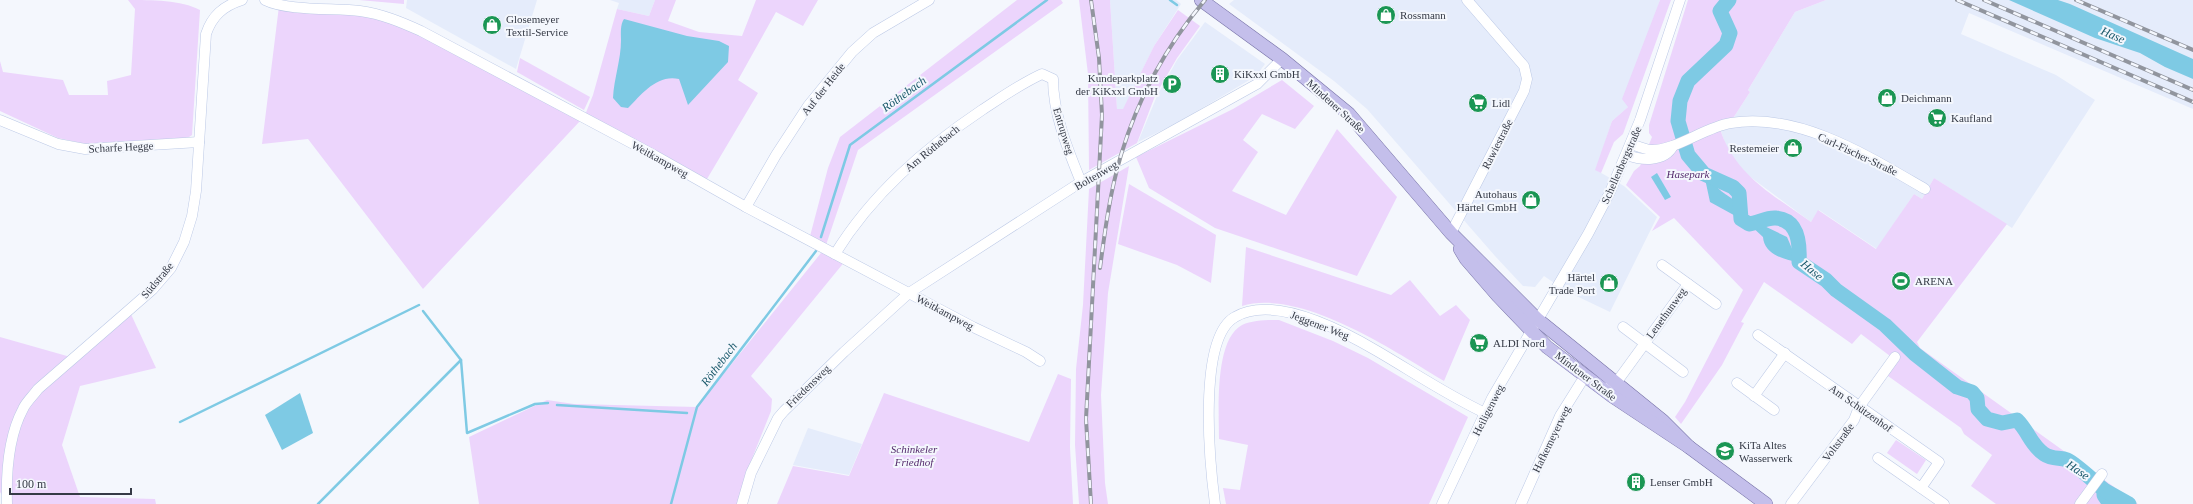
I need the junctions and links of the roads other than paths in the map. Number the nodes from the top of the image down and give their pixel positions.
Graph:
1 (242, 0) edge
2 (265, 0) edge
3 (929, 0) edge
4 (1201, 0) edge
5 (1467, 0) edge
6 (1680, 0) edge
7 (1282, 59) junction
8 (1053, 79) joint
9 (0, 120) edge
10 (199, 142) junction
11 (1631, 144) junction
12 (1673, 146) junction
13 (1626, 155) junction
14 (1081, 182) junction
15 (1925, 189) dead end
16 (746, 207) junction
17 (1451, 234) junction
18 (835, 254) junction
19 (1662, 265) dead end
20 (1688, 284) junction
21 (909, 292) junction
22 (1716, 304) dead end
23 (1537, 319) junction
24 (1623, 327) dead end
25 (1530, 331) junction
26 (1758, 335) dead end
27 (1645, 343) junction
28 (1785, 353) junction
29 (1895, 357) dead end
30 (1040, 361) dead end
31 (1683, 372) dead end
32 (1585, 376) junction
33 (1616, 383) junction
34 (1596, 384) junction
35 (1737, 384) dead end
36 (1754, 396) junction
37 (1859, 407) junction
38 (1774, 410) dead end
39 (1485, 413) junction
40 (1689, 447) junction
41 (1878, 458) dead end
42 (2102, 474) dead end
43 (1921, 488) junction
44 (7, 504) edge
45 (742, 504) edge
46 (1215, 504) edge
47 (1442, 504) edge
48 (1521, 504) edge
49 (1766, 504) edge
50 (1791, 504) edge
51 (1944, 504) edge
52 (2080, 504) edge

1 - 10 street, Südstraße
2 - 16 street, Weitkampweg
3 - 16 street, Auf der Heide
4 - 7 main road, Mindener Straße
5 - 17 street, Rawiestraße
6 - 11 street, Schellenbergstraße
7 - 14 street, Boltenweg
7 - 17 main road, Mindener Straße
8 - 14 street, Entrupweg
8 - 18 street, Am Röthebach
9 - 10 street, Scharfe Hegge
10 - 44 street, Südstraße
11 - 12 street, Carl-Fischer-Straße
11 - 13 street, Schellenbergstraße
12 - 13 street, Carl-Fischer-Straße
12 - 15 street, Carl-Fischer-Straße
13 - 23 street, Schellenbergstraße
14 - 21 street, Boltenweg
16 - 18 street, Weitkampweg
17 - 23 main road, Mindener Straße
17 - 25 main road, Mindener Straße
18 - 21 street, Weitkampweg
19 - 20 street, Lenethunweg
20 - 22 street, Lenethunweg
20 - 27 street, Lenethunweg
21 - 30 street, Weitkampweg
21 - 45 street, Friedensweg
23 - 25 street, Heiligenweg
23 - 33 main road, Mindener Straße
24 - 27 street, Lenethunweg
25 - 32 main road, Mindener Straße
25 - 39 street, Heiligenweg
26 - 28 street, Am Schützenhof
27 - 31 street, Lenethunweg
27 - 33 street, Lenethunweg
28 - 36 street
28 - 37 street, Am Schützenhof
29 - 37 street, Voltstraße
32 - 34 main road, Mindener Straße
32 - 48 street, Hafkemeyerweg
33 - 34 street
33 - 40 main road, Mindener Straße
34 - 40 main road, Mindener Straße
35 - 36 street
36 - 38 street
37 - 43 street, Am Schützenhof
37 - 50 street, Voltstraße
39 - 46 street, Jeggener Weg
39 - 47 street, Heiligenweg
40 - 49 main road, Mindener Straße
41 - 43 street
42 - 52 street
43 - 51 street

